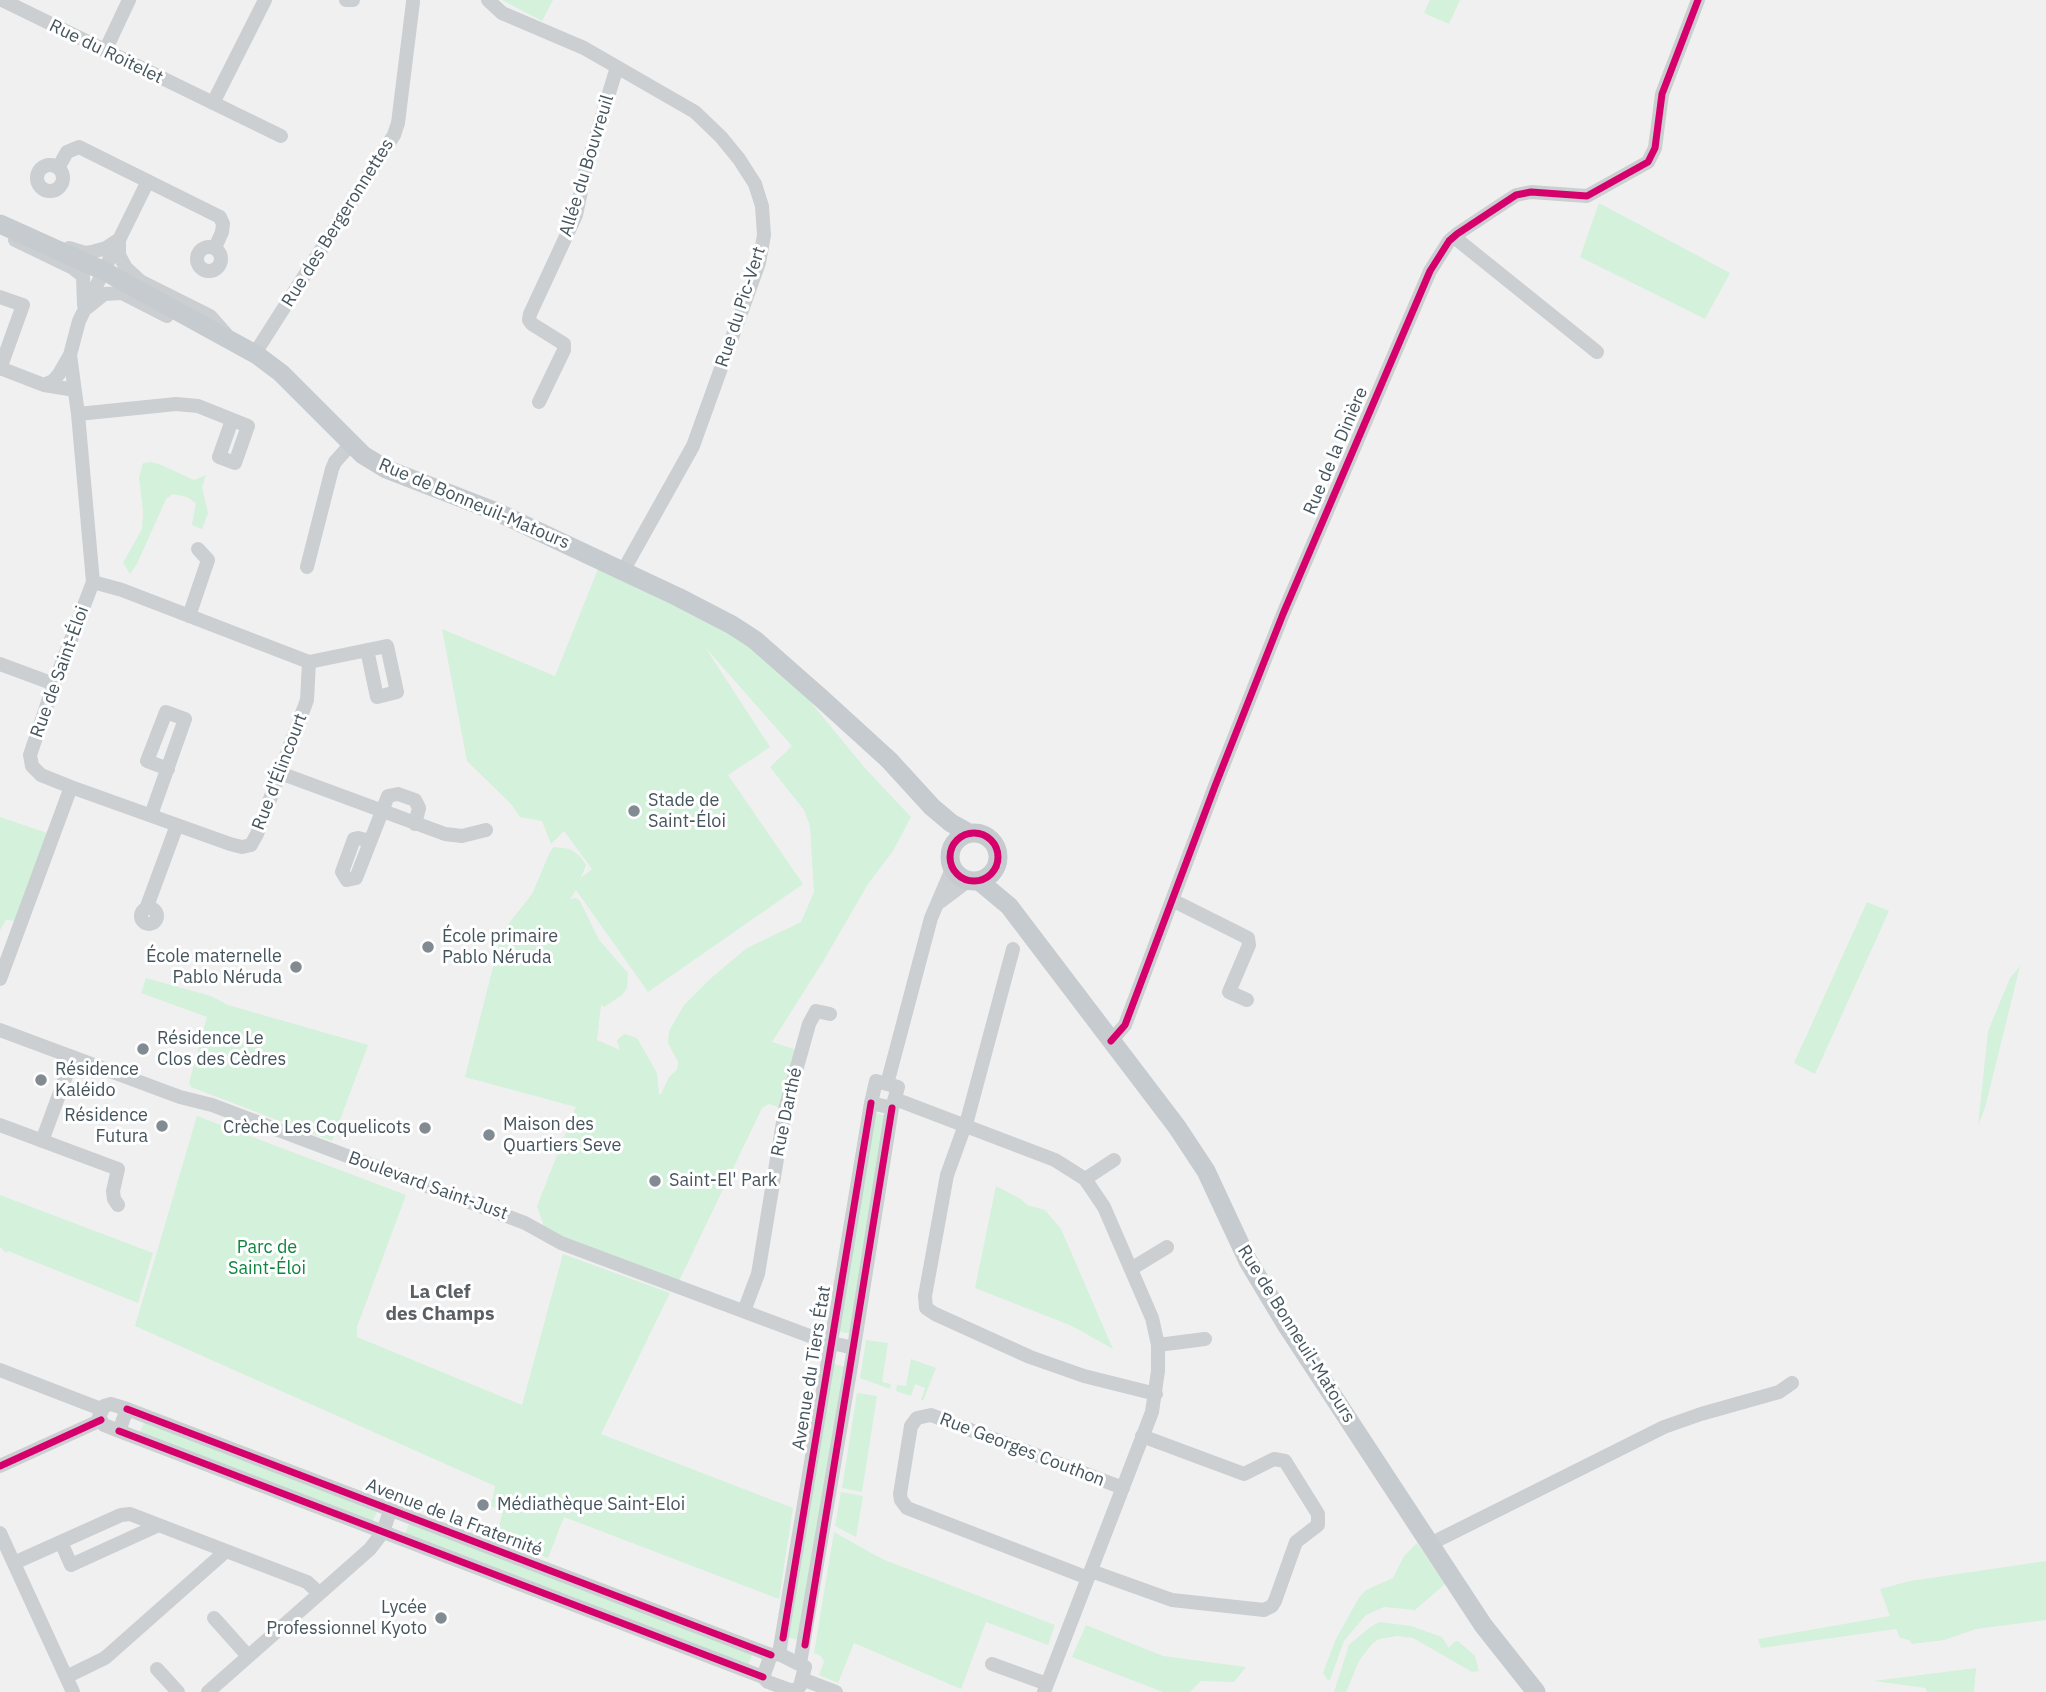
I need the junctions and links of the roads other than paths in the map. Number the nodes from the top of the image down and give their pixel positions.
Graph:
1 (2, 0) edge
2 (129, 0) edge
3 (265, 0) edge
4 (346, 0) edge
5 (353, 0) edge
6 (488, 0) edge
7 (1698, 0) edge
8 (410, 1) edge
9 (105, 51) junction
10 (617, 67) junction
11 (213, 103) junction
12 (281, 136) dead end
13 (58, 167) dead end
14 (148, 181) junction
15 (0, 224) edge
16 (0, 232) edge
17 (1454, 237) junction
18 (119, 239) junction
19 (215, 248) dead end
20 (57, 251) junction
21 (104, 271) junction
22 (0, 297) edge
23 (85, 310) junction
24 (200, 322) junction
25 (229, 338) junction
26 (1597, 352) dead end
27 (70, 355) junction
28 (257, 355) junction
29 (0, 368) edge
30 (44, 385) junction
31 (74, 388) junction
32 (539, 402) dead end
33 (78, 414) junction
34 (232, 420) dead end
35 (351, 444) junction
36 (198, 549) dead end
37 (307, 567) dead end
38 (623, 571) junction
39 (93, 582) junction
40 (189, 616) junction
41 (367, 650) junction
42 (309, 662) junction
43 (0, 664) edge
44 (54, 684) junction
45 (168, 769) dead end
46 (280, 773) junction
47 (71, 787) junction
48 (932, 807) junction
49 (382, 811) junction
50 (151, 815) junction
51 (415, 824) junction
52 (177, 825) junction
53 (486, 830) dead end
54 (969, 833) junction
55 (370, 841) dead end
56 (953, 845) junction
57 (996, 867) junction
58 (966, 877) junction
59 (1172, 900) junction
60 (1009, 906) junction
61 (146, 909) dead end
62 (1013, 949) dead end
63 (0, 979) edge
64 (1247, 1000) dead end
65 (830, 1014) dead end
66 (0, 1030) edge
67 (1111, 1041) junction
68 (73, 1057) junction
69 (887, 1084) junction
70 (871, 1103) junction
71 (893, 1104) junction
72 (0, 1125) edge
73 (965, 1126) junction
74 (42, 1141) junction
75 (1114, 1160) dead end
76 (1085, 1179) junction
77 (118, 1205) dead end
78 (1167, 1247) dead end
79 (1131, 1269) junction
80 (744, 1311) junction
81 (1205, 1339) dead end
82 (832, 1344) junction
83 (1158, 1345) junction
84 (854, 1348) junction
85 (0, 1370) edge
86 (1793, 1383) dead end
87 (1156, 1394) junction
88 (127, 1409) junction
89 (101, 1415) junction
90 (119, 1431) junction
91 (1142, 1436) junction
92 (0, 1466) edge
93 (1123, 1488) junction
94 (390, 1511) junction
95 (159, 1525) junction
96 (383, 1532) junction
97 (0, 1533) edge
98 (61, 1542) junction
99 (1430, 1544) junction
100 (226, 1551) junction
101 (14, 1563) junction
102 (1089, 1574) junction
103 (320, 1593) junction
104 (214, 1618) dead end
105 (775, 1655) junction
106 (248, 1656) junction
107 (800, 1663) junction
108 (992, 1664) dead end
109 (157, 1669) dead end
110 (66, 1677) junction
111 (763, 1677) junction
112 (803, 1679) junction
113 (1045, 1688) edge
114 (786, 1690) edge
115 (73, 1692) edge
116 (178, 1692) edge
117 (208, 1692) edge
118 (836, 1692) edge
119 (1536, 1692) edge

1 - 9 street, Rue du Roitelet
2 - 9 street
3 - 11 street
4 - 5 street
6 - 10 street, Rue du Pic-Vert
7 - 17 street, Rue de la Dinière
8 - 28 street, Rue des Bergeronnettes
9 - 11 street, Rue du Roitelet
10 - 32 street, Allée du Bouvreuil
10 - 38 street, Rue du Pic-Vert
11 - 12 street, Rue du Roitelet
13 - 14 street
14 - 18 street, Rue de Saint-Éloi
14 - 19 street
15 - 20 main road, Rue de Bonneuil-Matours
16 - 23 street
17 - 26 street
17 - 59 street, Rue de la Dinière
18 - 20 street
18 - 21 street, Rue de Saint-Éloi
18 - 25 street
20 - 21 main road, Rue de Bonneuil-Matours
21 - 23 street, Rue de Saint-Éloi
21 - 24 main road, Rue de Bonneuil-Matours
22 - 29 street
23 - 24 street
23 - 27 street, Rue de Saint-Éloi
24 - 25 main road, Rue de Bonneuil-Matours
25 - 28 main road, Rue de Bonneuil-Matours
27 - 30 street
27 - 31 street, Rue de Saint-Éloi
28 - 35 main road, Rue de Bonneuil-Matours
29 - 30 street
30 - 31 street
31 - 33 street, Rue de Saint-Éloi
33 - 34 street
33 - 39 street, Rue de Saint-Éloi
35 - 37 street
35 - 38 main road, Rue de Bonneuil-Matours
36 - 40 street
38 - 48 main road, Rue de Bonneuil-Matours
39 - 40 street
39 - 44 street, Rue de Saint-Éloi
40 - 42 street
41 - 41 street
41 - 42 street
42 - 46 street, Rue d'Élincourt
43 - 44 street
44 - 47 street, Rue de Saint-Éloi
45 - 50 street
46 - 49 street
46 - 52 street, Rue d'Élincourt
47 - 50 street, Rue d'Élincourt
47 - 63 street
48 - 54 main road, Rue de Bonneuil-Matours
48 - 56 main road, Rue de Bonneuil-Matours
49 - 51 street
49 - 51 street
49 - 55 street
50 - 52 street, Rue d'Élincourt
51 - 53 street
52 - 61 street
54 - 56 main road
54 - 57 main road
56 - 58 main road
57 - 58 main road
57 - 60 main road, Rue de Bonneuil-Matours
58 - 60 main road, Rue de Bonneuil-Matours
58 - 69 street
59 - 64 street
59 - 67 street, Rue de la Dinière
60 - 67 main road, Rue de Bonneuil-Matours
62 - 73 street
65 - 80 street, Rue Darthé
66 - 68 street, Boulevard Saint-Just
67 - 99 main road, Rue de Bonneuil-Matours
68 - 74 street
68 - 80 street, Boulevard Saint-Just
69 - 70 street
69 - 71 street
70 - 71 street
70 - 82 street, Avenue du Tiers État
71 - 73 street
71 - 84 street
72 - 74 street
73 - 76 street
73 - 87 street
74 - 77 street
75 - 76 street
76 - 79 street
78 - 79 street
79 - 83 street
80 - 82 street, Boulevard Saint-Just
81 - 83 street
82 - 84 street, Boulevard Saint-Just
82 - 105 street, Avenue du Tiers État
83 - 87 street
84 - 107 street
85 - 89 street
86 - 99 street
87 - 91 street
88 - 89 street
88 - 90 street
88 - 94 street, Avenue de la Fraternité
89 - 90 street
89 - 92 street
90 - 96 street
91 - 93 street
91 - 102 street
93 - 102 street
93 - 102 street, Rue Georges Couthon
94 - 96 street
94 - 105 street, Avenue de la Fraternité
95 - 98 street
95 - 98 street
95 - 100 street
96 - 103 street
96 - 111 street
97 - 101 street
98 - 101 street
99 - 119 main road, Rue de Bonneuil-Matours
100 - 103 street
100 - 110 street
101 - 110 street
102 - 113 street
103 - 106 street
104 - 106 street
105 - 107 street
105 - 111 street
106 - 117 street
107 - 112 street
108 - 113 street
109 - 116 street
110 - 115 street
111 - 114 street
112 - 114 street
112 - 118 street

